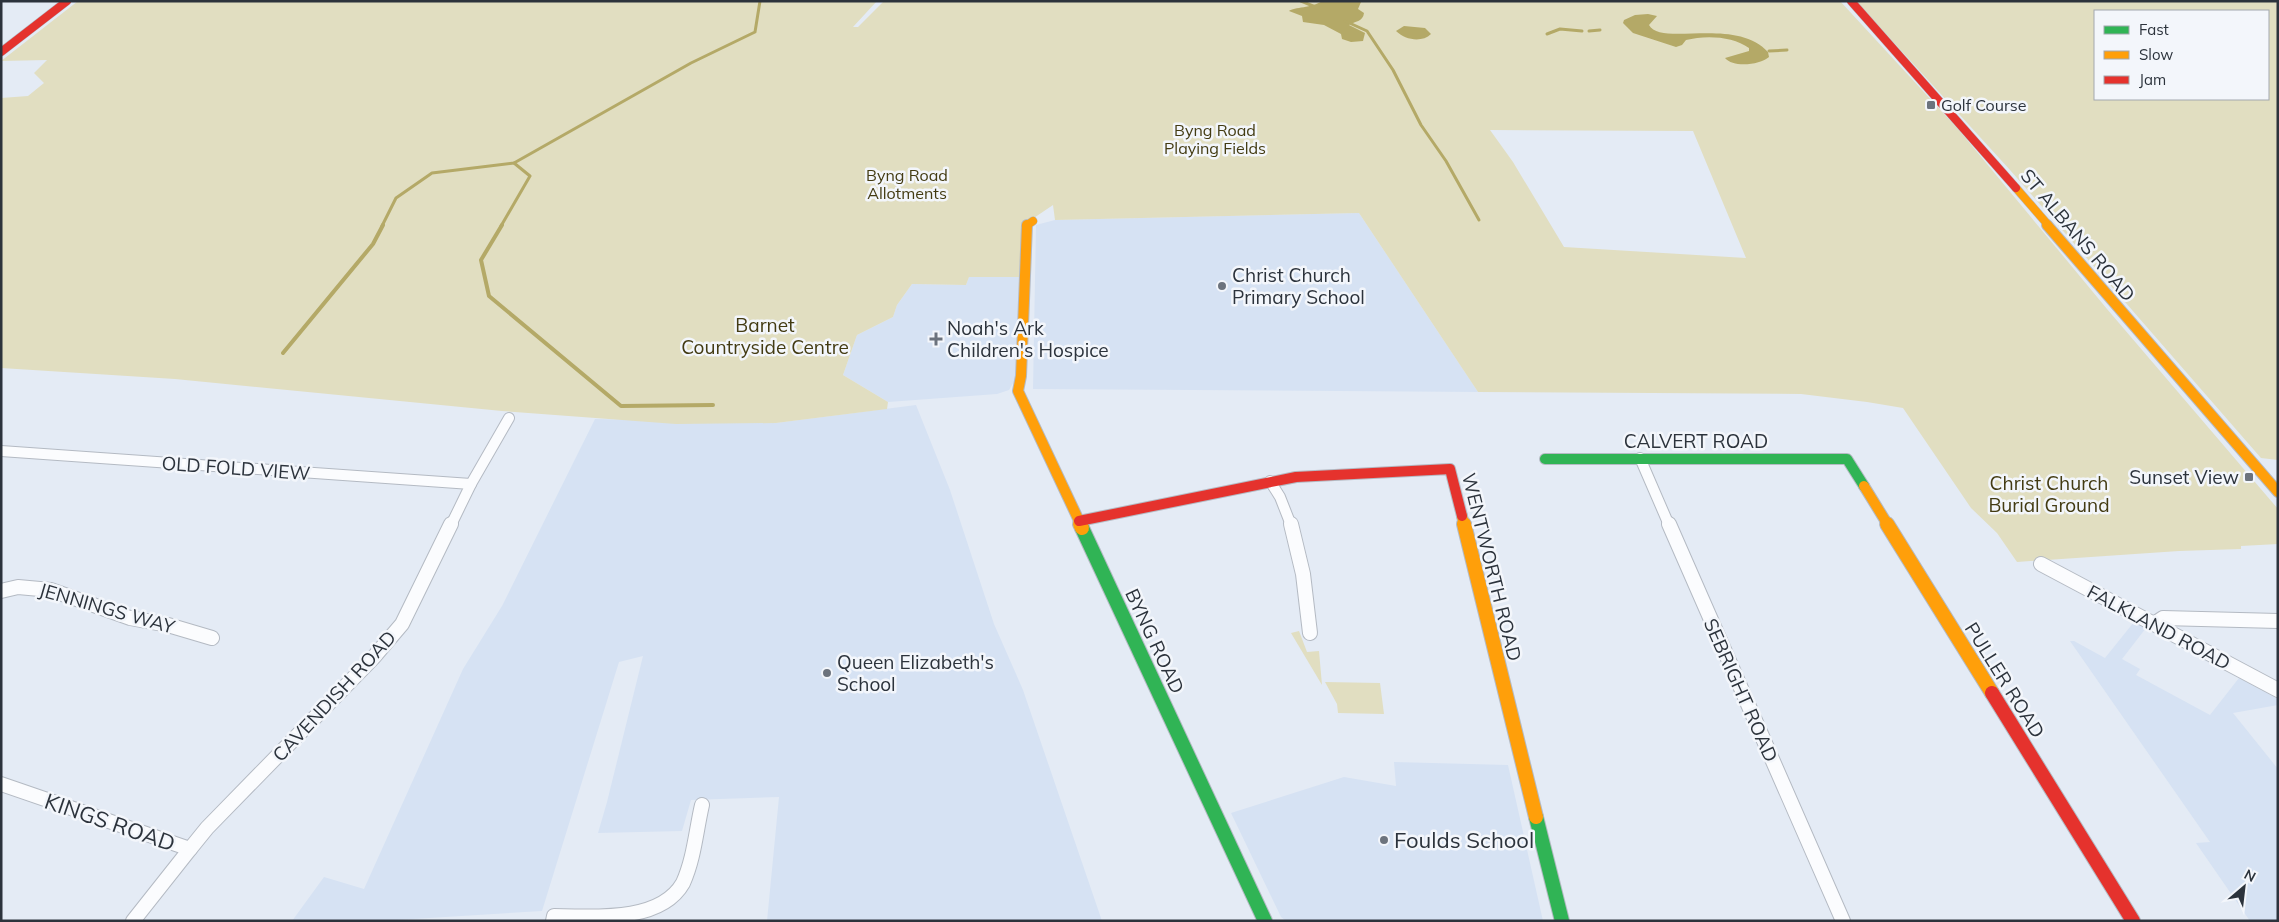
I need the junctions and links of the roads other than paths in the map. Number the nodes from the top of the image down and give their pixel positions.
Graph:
1 (67, 1) edge
2 (1851, 1) edge
3 (1, 52) edge
4 (1033, 221) dead end
5 (509, 418) dead end
6 (1, 451) edge
7 (1640, 458) junction
8 (1545, 459) dead end
9 (1847, 459) joint
10 (1270, 481) junction
11 (471, 484) junction
12 (2278, 492) edge
13 (1079, 521) junction
14 (2041, 564) dead end
15 (1, 591) edge
16 (2278, 621) edge
17 (2154, 624) junction
18 (1310, 633) dead end
19 (212, 638) dead end
20 (2278, 690) edge
21 (1, 784) edge
22 (702, 804) dead end
23 (190, 849) junction
24 (554, 918) edge
25 (133, 921) edge
26 (1265, 921) edge
27 (1562, 921) edge
28 (1843, 921) edge
29 (2133, 921) edge

1 - 3 street
2 - 12 street, ST ALBANS ROAD
4 - 13 street, BYNG ROAD
5 - 11 street, CAVENDISH ROAD
6 - 11 street, OLD FOLD VIEW
7 - 8 street, CALVERT ROAD
7 - 9 street, CALVERT ROAD
7 - 28 street, SEBRIGHT ROAD
9 - 29 street, PULLER ROAD
10 - 13 street, WENTWORTH ROAD
10 - 18 street
10 - 27 street, WENTWORTH ROAD
11 - 23 street, CAVENDISH ROAD
13 - 26 street, BYNG ROAD
14 - 17 street, FALKLAND ROAD
15 - 19 street, JENNINGS WAY
16 - 17 street
17 - 20 street, FALKLAND ROAD
21 - 23 street, KINGS ROAD
22 - 24 street
23 - 25 street, KINGS ROAD

